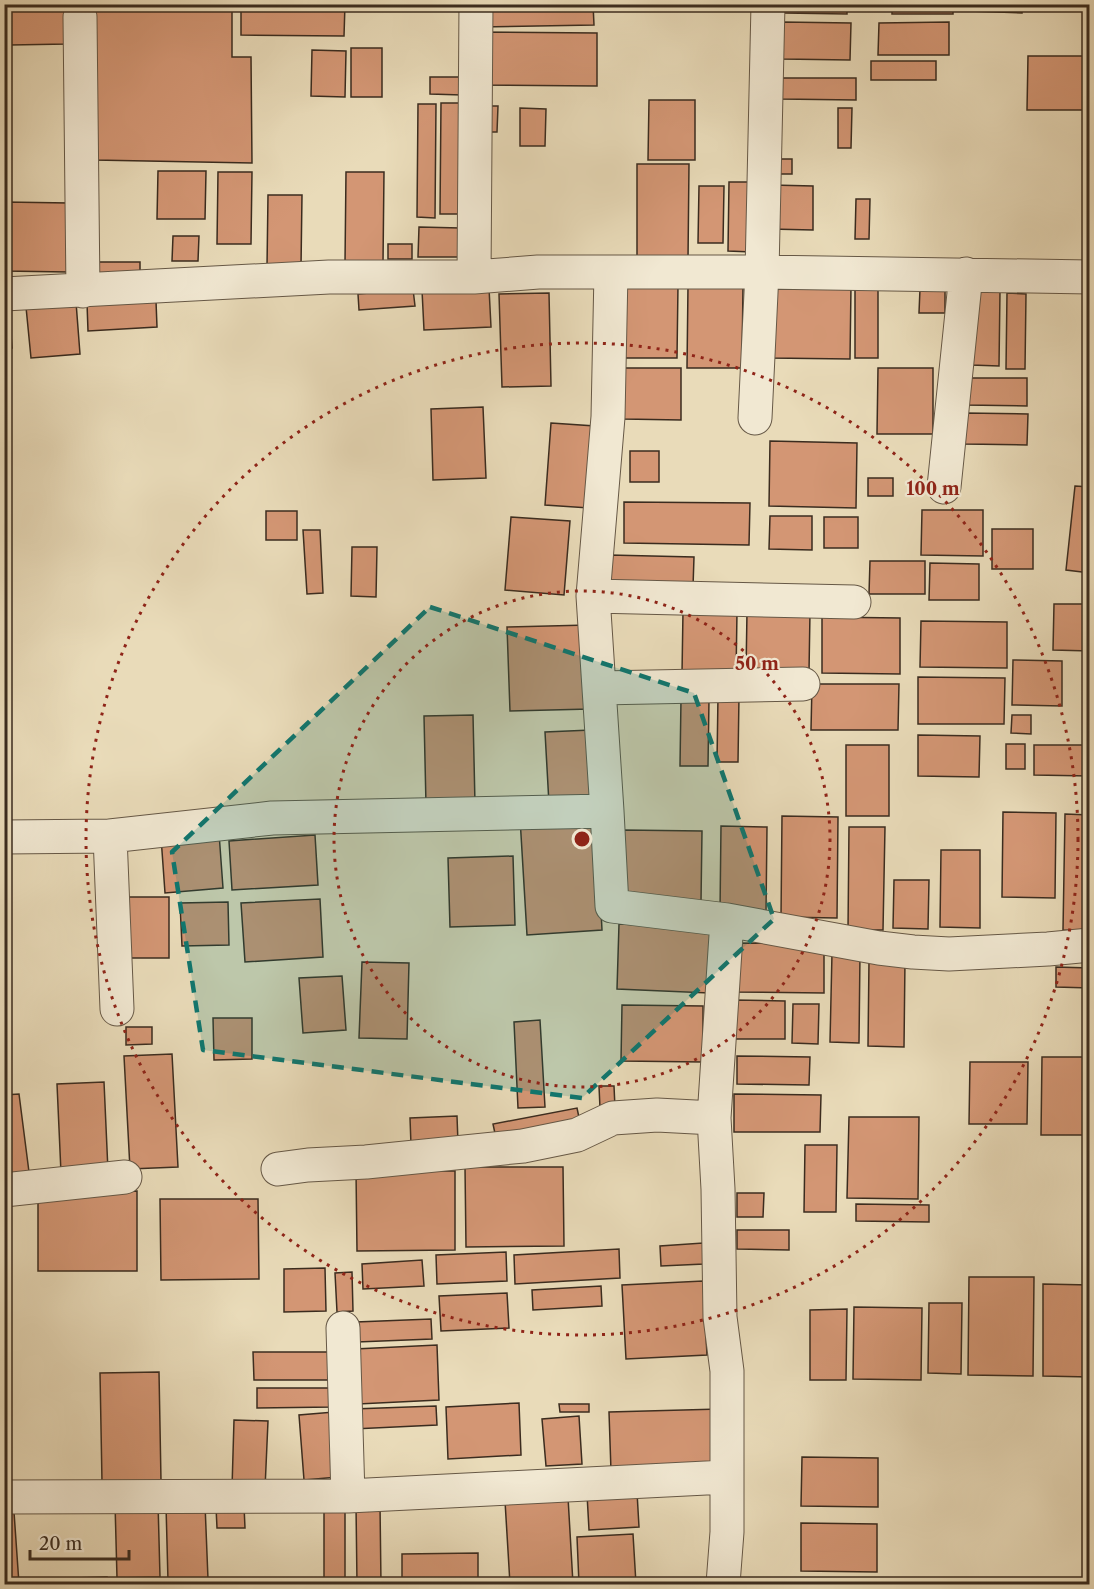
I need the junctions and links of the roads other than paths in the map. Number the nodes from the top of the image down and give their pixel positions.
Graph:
1 (476, 4) edge
2 (768, 4) edge
3 (80, 17) dead end
4 (611, 272) junction
5 (762, 272) junction
6 (966, 274) junction
7 (474, 277) junction
8 (1089, 277) edge
9 (83, 291) junction
10 (4, 294) edge
11 (755, 418) dead end
12 (944, 487) dead end
13 (593, 596) junction
14 (854, 602) dead end
15 (803, 684) dead end
16 (600, 688) junction
17 (607, 811) junction
18 (110, 836) junction
19 (4, 837) edge
20 (727, 920) junction
21 (1089, 945) edge
22 (117, 1009) dead end
23 (714, 1118) junction
24 (278, 1169) dead end
25 (124, 1177) dead end
26 (4, 1190) edge
27 (343, 1328) dead end
28 (726, 1478) junction
29 (348, 1496) junction
30 (4, 1497) edge
31 (723, 1584) edge

1 - 7 street
2 - 5 street
3 - 9 street
4 - 5 street
4 - 7 street
4 - 13 street
5 - 6 street
5 - 11 street
6 - 8 street
6 - 12 street
7 - 9 street
9 - 10 street
13 - 14 street
13 - 16 street
15 - 16 street
16 - 17 street
17 - 18 street
17 - 20 street
18 - 19 street
18 - 22 street
20 - 21 street
20 - 23 street
23 - 24 street
23 - 28 street
25 - 26 street
27 - 29 street
28 - 29 street
28 - 31 street
29 - 30 street

